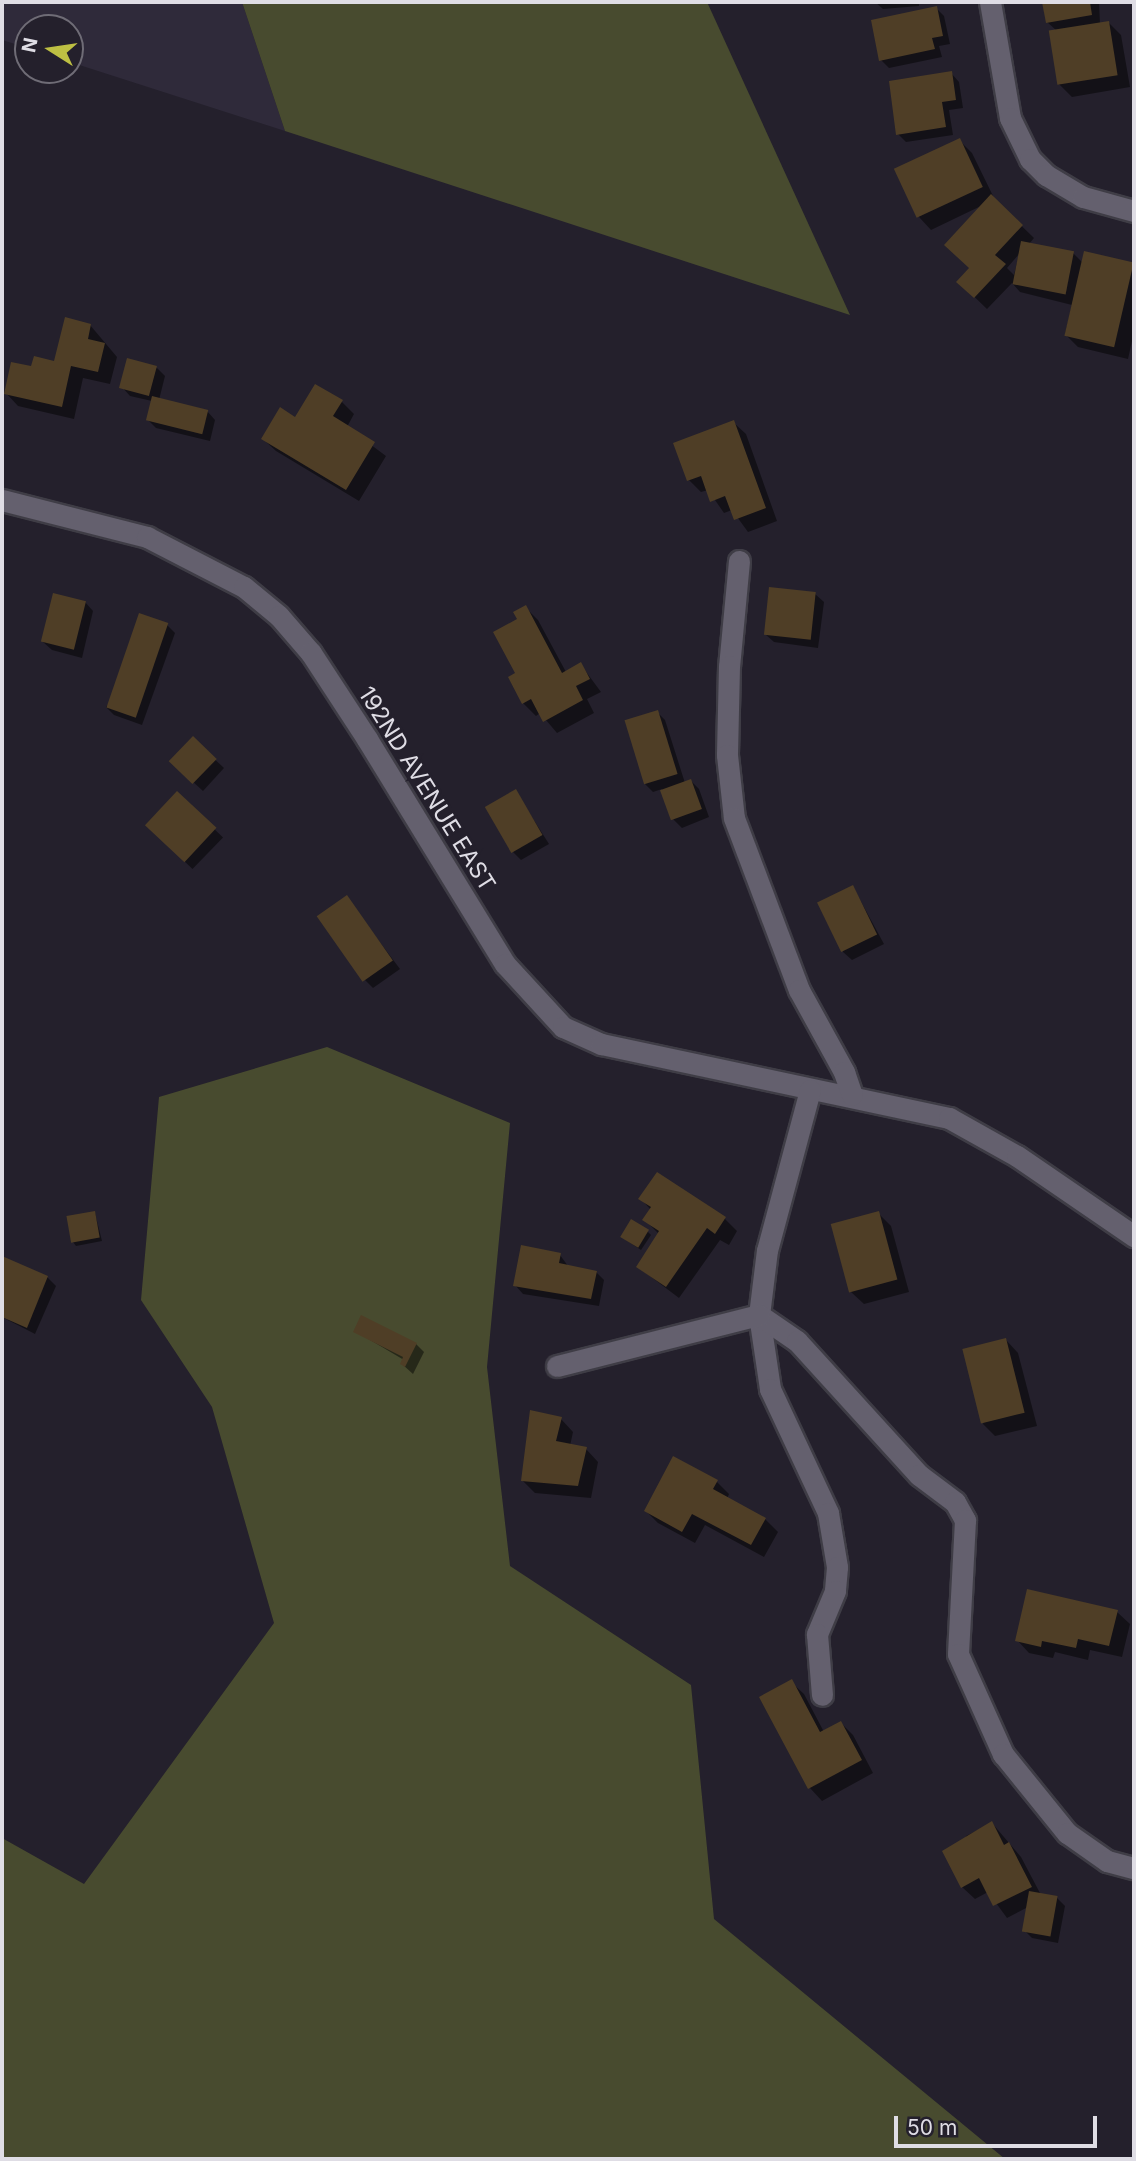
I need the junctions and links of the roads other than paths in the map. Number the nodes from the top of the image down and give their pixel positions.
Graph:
1 (990, 2) edge
2 (1134, 211) edge
3 (2, 500) edge
4 (739, 561) dead end
5 (810, 1090) junction
6 (852, 1095) junction
7 (1134, 1236) edge
8 (760, 1315) junction
9 (557, 1366) dead end
10 (822, 1695) dead end
11 (1134, 1868) edge

1 - 2 street
3 - 5 street, 192ND AVENUE EAST
4 - 6 street
5 - 6 street, 192ND AVENUE EAST
5 - 8 street
6 - 7 street
8 - 9 street
8 - 10 street
8 - 11 street

